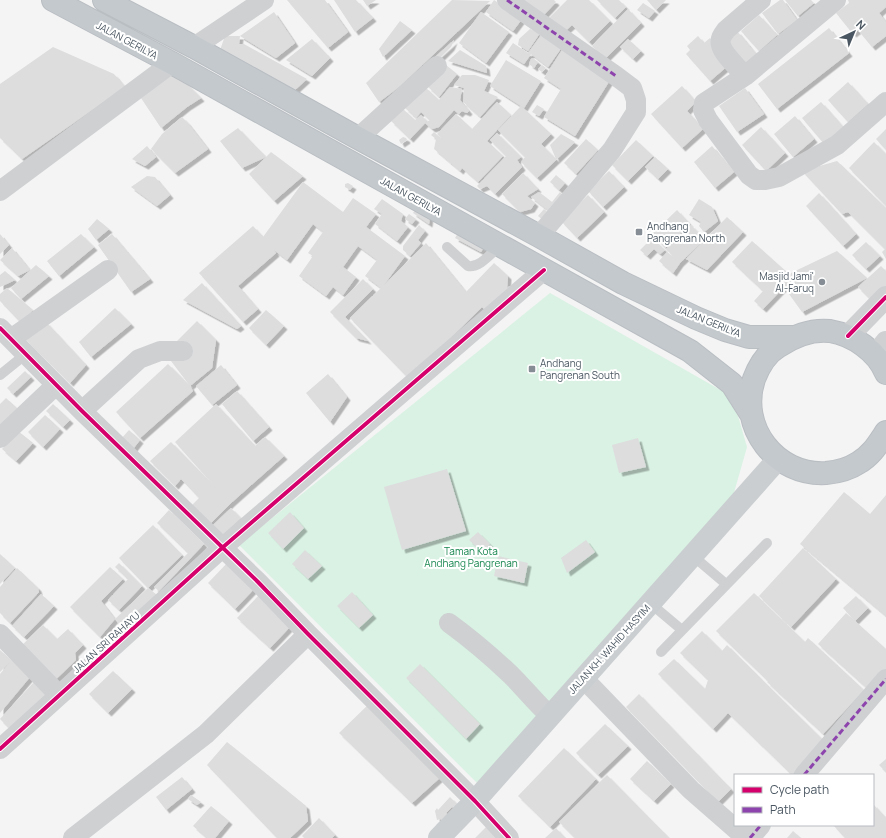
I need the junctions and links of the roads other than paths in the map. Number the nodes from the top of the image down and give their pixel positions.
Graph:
1 (53, 0) edge
2 (104, 0) edge
3 (264, 0) edge
4 (507, 0) edge
5 (761, 0) edge
6 (836, 0) edge
7 (194, 47) junction
8 (172, 63) junction
9 (437, 66) dead end
10 (745, 76) junction
11 (886, 102) edge
12 (358, 138) junction
13 (427, 176) junction
14 (0, 191) edge
15 (415, 197) junction
16 (540, 236) junction
17 (500, 246) junction
18 (447, 247) dead end
19 (108, 270) dead end
20 (544, 270) junction
21 (886, 297) edge
22 (5, 333) edge
23 (848, 336) junction
24 (792, 337) junction
25 (183, 351) dead end
26 (26, 354) junction
27 (882, 357) edge
28 (0, 375) edge
29 (56, 385) junction
30 (82, 411) junction
31 (751, 414) junction
32 (886, 432) edge
33 (0, 438) edge
34 (778, 459) junction
35 (886, 461) edge
36 (837, 472) junction
37 (766, 543) dead end
38 (222, 548) junction
39 (693, 556) junction
40 (726, 584) junction
41 (650, 604) junction
42 (449, 623) dead end
43 (682, 630) junction
44 (0, 634) edge
45 (308, 634) junction
46 (661, 652) dead end
47 (583, 678) junction
48 (886, 679) edge
49 (59, 695) junction
50 (550, 716) junction
51 (0, 749) edge
52 (805, 774) edge
53 (475, 801) junction
54 (760, 826) edge
55 (73, 838) edge
56 (439, 838) edge
57 (509, 838) edge
58 (746, 838) edge
59 (750, 838) edge

1 - 8 highway, JALAN GERILYA
2 - 7 highway, JALAN GERILYA
3 - 7 street
4 - 16 street
5 - 10 street
6 - 10 street
7 - 12 highway, JALAN GERILYA
8 - 14 street
8 - 15 highway, JALAN GERILYA
9 - 12 street
10 - 11 street
12 - 13 highway, JALAN GERILYA
13 - 15 highway
13 - 16 highway, JALAN GERILYA
15 - 17 highway, JALAN GERILYA
16 - 24 highway, JALAN GERILYA
17 - 18 lane
17 - 20 highway, JALAN GERILYA
19 - 22 street
20 - 31 highway, JALAN GERILYA
20 - 38 street, JALAN SRI RAHAYU
21 - 23 street
22 - 26 street
23 - 24 highway
23 - 27 highway
24 - 31 highway
25 - 30 street
26 - 28 lane
26 - 29 street
29 - 30 street
29 - 33 street
30 - 38 street
31 - 34 highway
32 - 36 highway
34 - 36 highway
34 - 39 main road, JALAN KH. WAHID HASYIM
35 - 36 highway
37 - 40 lane
38 - 45 street
38 - 49 street, JALAN SRI RAHAYU
39 - 40 lane
39 - 41 main road, JALAN KH. WAHID HASYIM
40 - 43 lane
41 - 43 lane
41 - 47 main road, JALAN KH. WAHID HASYIM
42 - 50 street
43 - 46 lane
44 - 49 street
45 - 53 street
45 - 55 street
47 - 50 main road, JALAN KH. WAHID HASYIM
47 - 58 street
48 - 52 street
49 - 51 street, JALAN SRI RAHAYU
50 - 53 main road, JALAN KH. WAHID HASYIM
53 - 56 main road, JALAN KH. WAHID HASYIM
53 - 57 street
54 - 59 street

